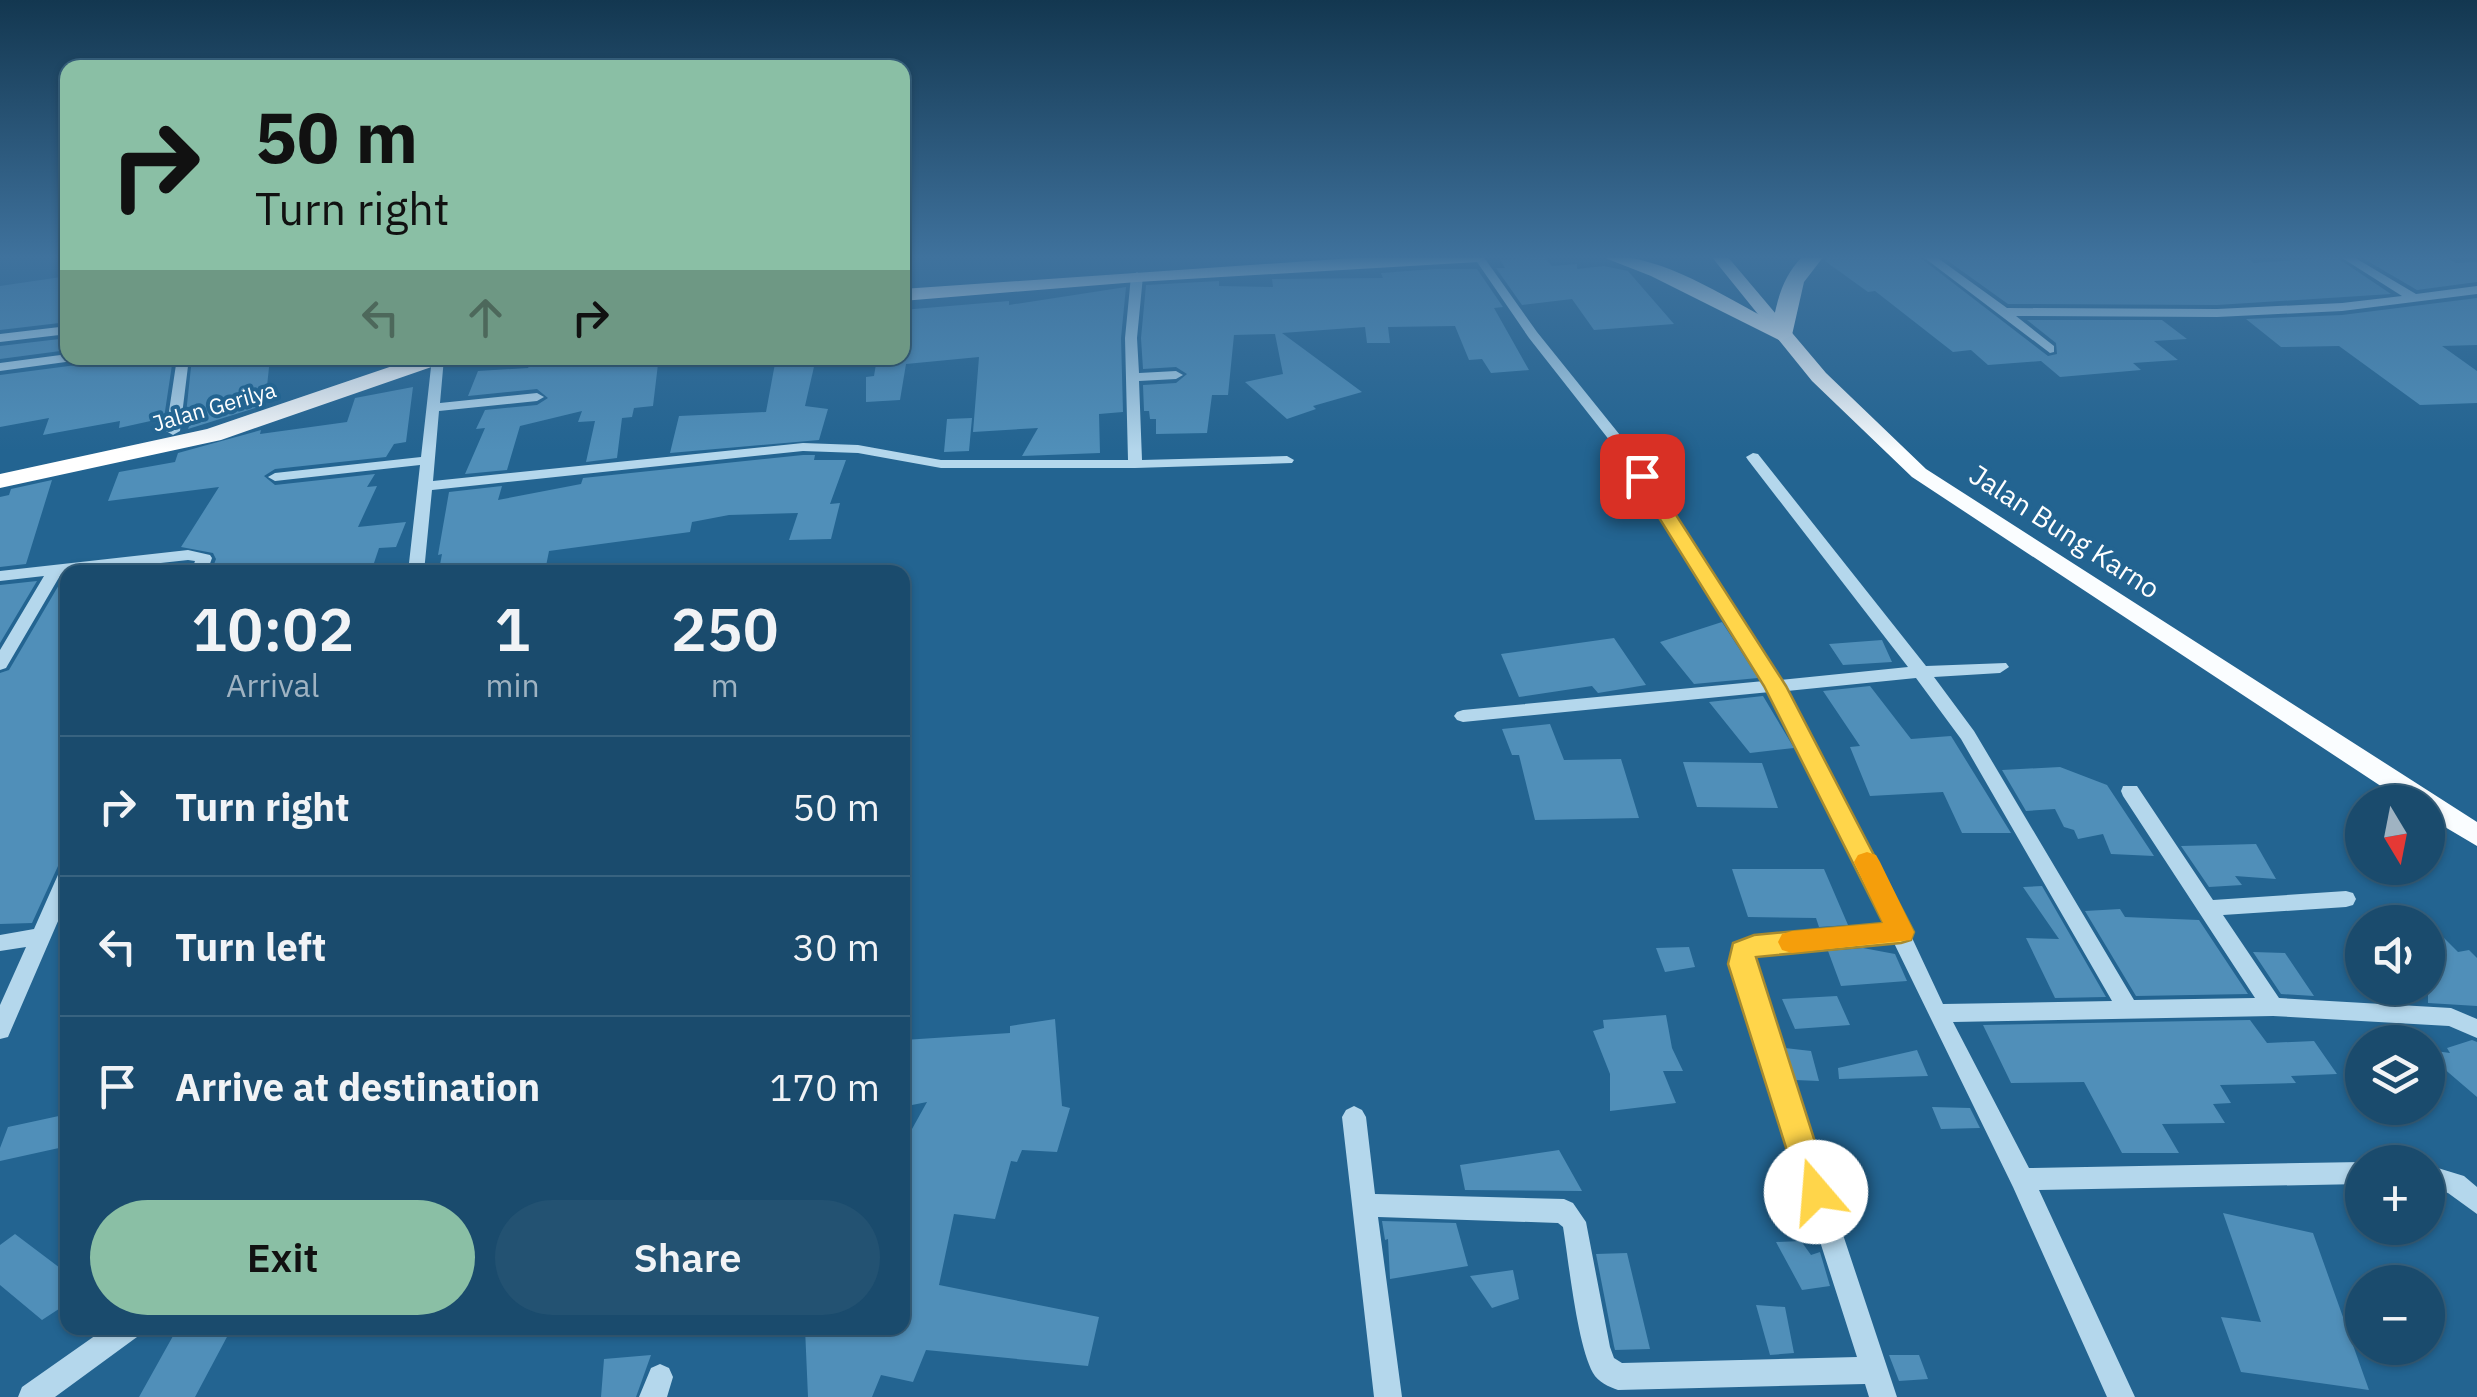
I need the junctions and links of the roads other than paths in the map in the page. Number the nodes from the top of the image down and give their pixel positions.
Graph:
1 (1133, 321) edge
2 (1523, 321) edge
3 (1755, 321) edge
4 (1771, 321) edge
5 (1784, 321) edge
6 (2015, 321) edge
7 (60, 331) edge
8 (1782, 335) junction
9 (0, 338) edge
10 (2050, 349) dead end
11 (60, 359) edge
12 (182, 365) edge
13 (379, 365) edge
14 (418, 365) edge
15 (437, 365) edge
16 (0, 367) edge
17 (1176, 376) dead end
18 (1132, 377) junction
19 (537, 397) dead end
20 (434, 408) junction
21 (174, 430) junction
22 (1753, 457) dead end
23 (428, 460) junction
24 (1287, 460) dead end
25 (1135, 464) junction
26 (11, 472) edge
27 (275, 477) dead end
28 (426, 486) junction
29 (94, 565) edge
30 (202, 565) edge
31 (417, 565) edge
32 (56, 569) junction
33 (60, 569) edge
34 (0, 576) edge
35 (0, 664) edge
36 (2000, 666) dead end
37 (1921, 672) junction
38 (1775, 686) junction
39 (1463, 716) dead end
40 (2398, 785) edge
41 (2130, 791) dead end
42 (2445, 815) edge
43 (2477, 836) edge
44 (60, 890) edge
45 (2346, 900) dead end
46 (2207, 908) junction
47 (1901, 932) junction
48 (39, 936) junction
49 (0, 943) edge
50 (2273, 1007) junction
51 (2128, 1009) junction
52 (1937, 1013) junction
53 (2477, 1029) edge
54 (0, 1030) edge
55 (1354, 1117) dead end
56 (2345, 1172) edge
57 (2022, 1179) junction
58 (2445, 1181) edge
59 (2477, 1202) edge
60 (1366, 1205) junction
61 (118, 1335) edge
62 (1873, 1370) junction
63 (32, 1397) edge
64 (1388, 1397) edge
65 (1882, 1397) edge
66 (2121, 1397) edge

1 - 18 street
2 - 38 street
3 - 8 highway
4 - 8 main road, Jalan Bung Karno
5 - 8 highway
6 - 10 street
7 - 9 street
8 - 40 main road, Jalan Bung Karno
11 - 16 street
12 - 21 street
13 - 21 highway, Jalan Gerilya
14 - 26 highway, Jalan Gerilya
15 - 20 street
17 - 18 street
18 - 25 street
19 - 20 street
20 - 23 street
21 - 26 highway, Jalan Gerilya
22 - 37 street
23 - 27 street
23 - 28 street
24 - 25 street
25 - 28 street
28 - 31 street
29 - 30 street
32 - 33 street
32 - 34 street
32 - 35 street
36 - 37 street
37 - 38 street
37 - 51 street
38 - 39 street
38 - 47 street
41 - 46 street
42 - 43 main road, Jalan Bung Karno
44 - 48 street
45 - 46 street
46 - 50 street
47 - 52 street
47 - 62 street
48 - 49 street
48 - 54 street
50 - 51 street
50 - 53 street
51 - 52 street
52 - 57 street
55 - 60 street
56 - 57 street
57 - 66 street
58 - 59 street
60 - 62 street
60 - 64 street
61 - 63 street
62 - 65 street

